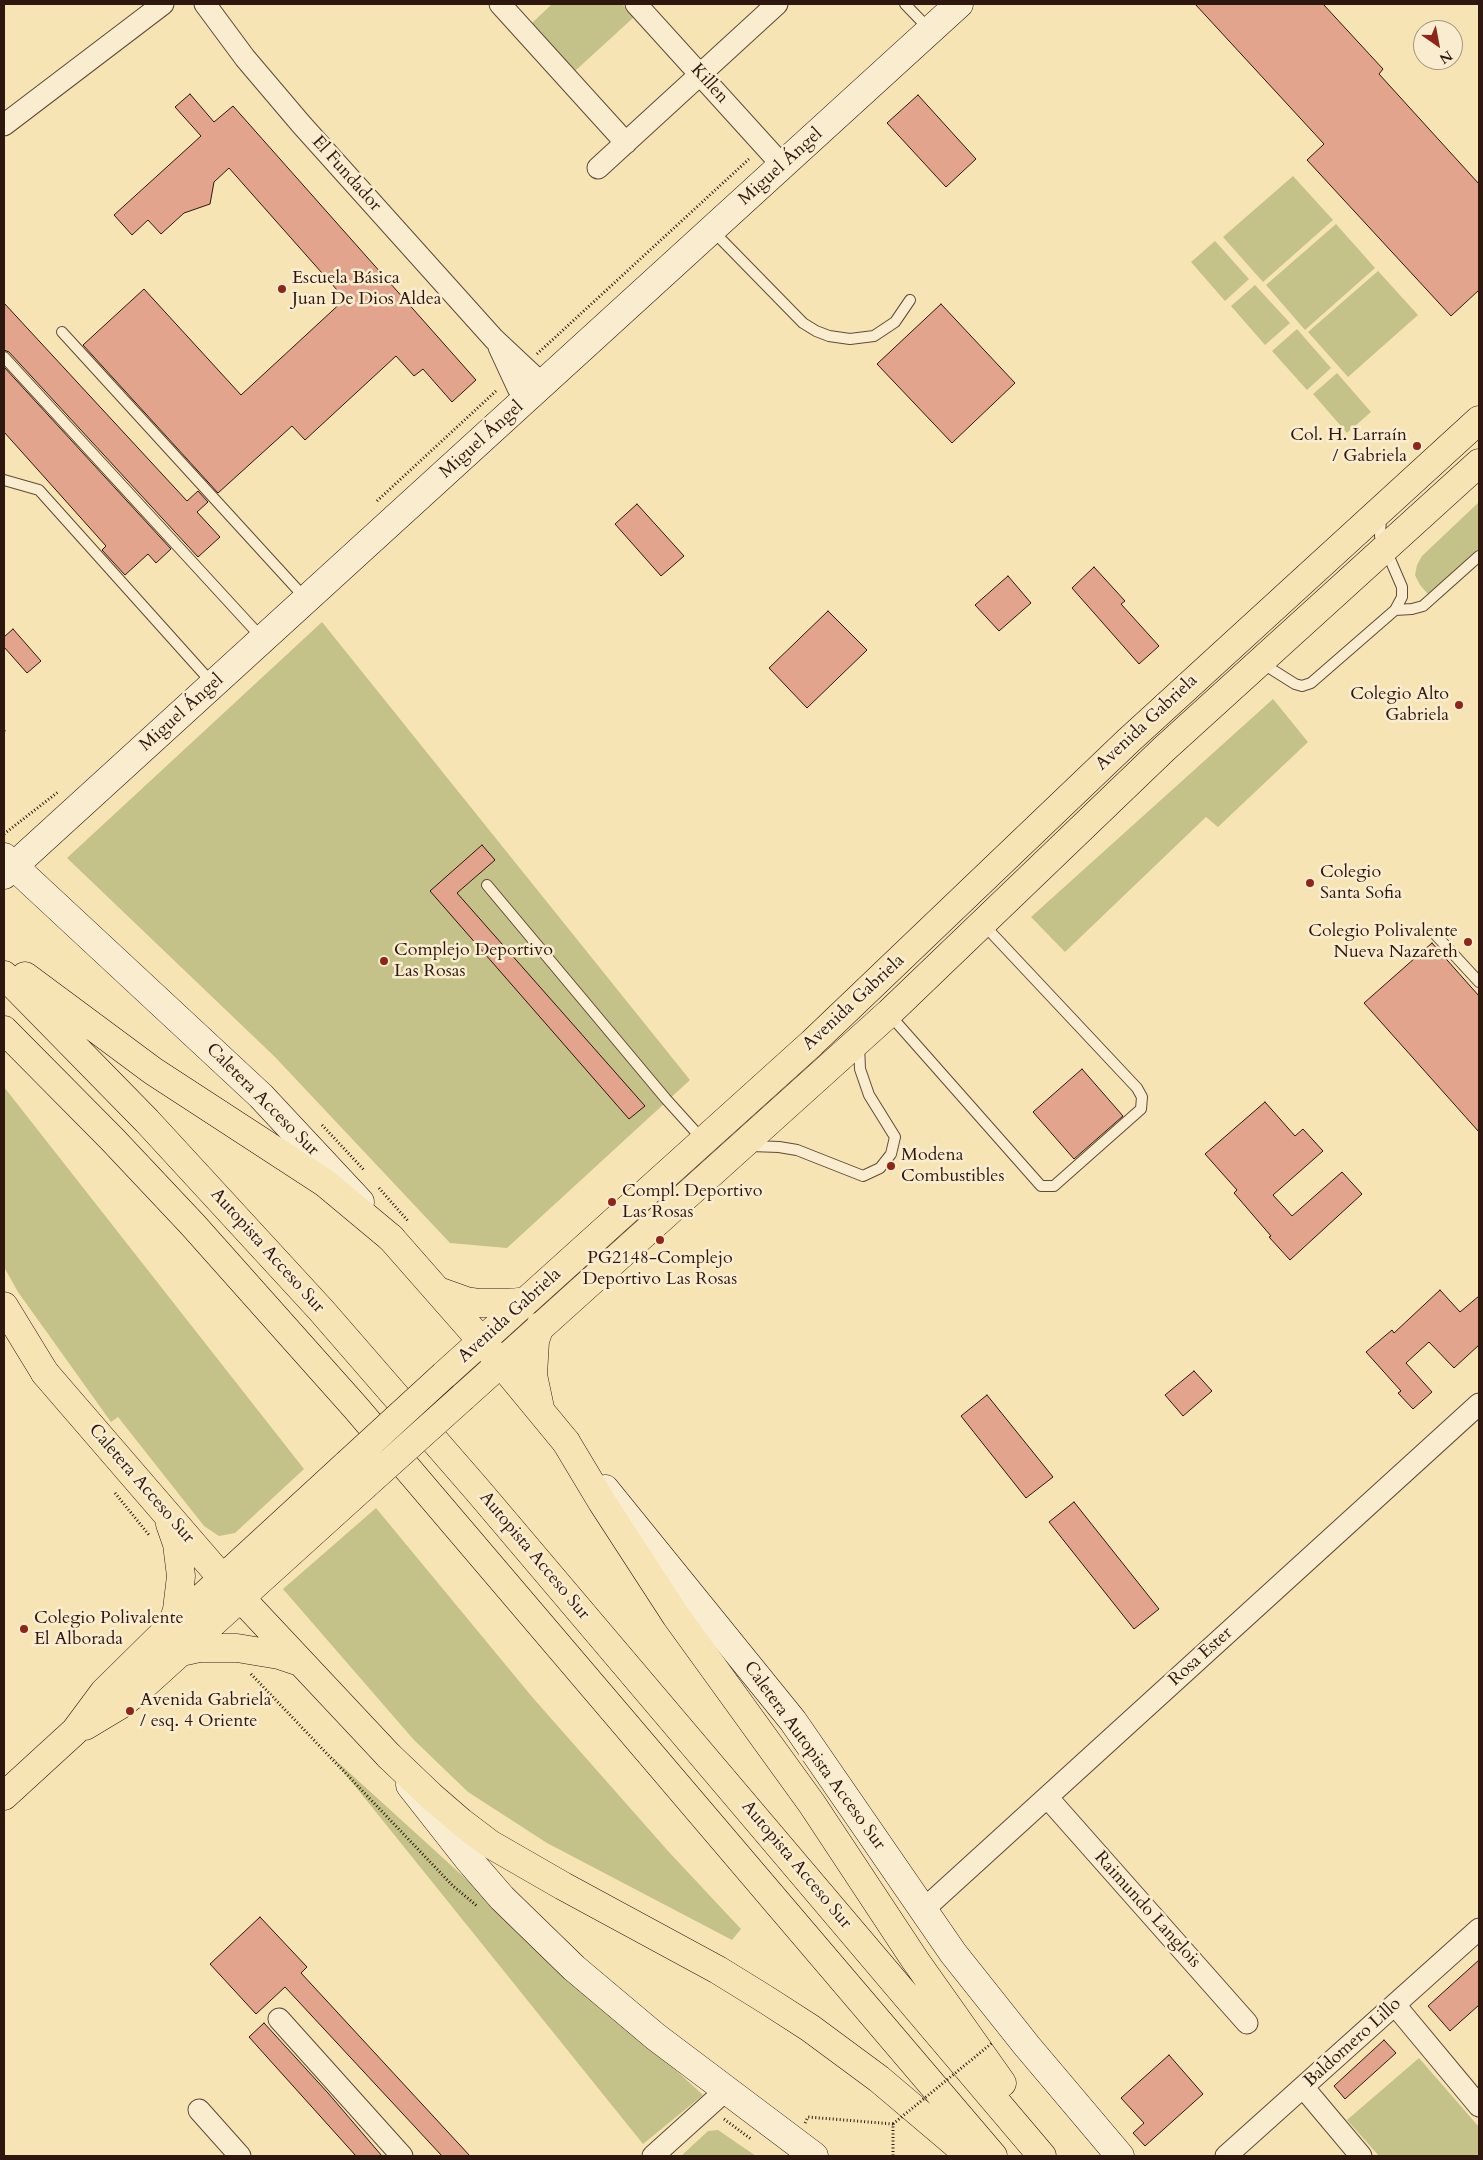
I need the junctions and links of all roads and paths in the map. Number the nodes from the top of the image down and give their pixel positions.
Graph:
1 (163, 4) edge
2 (205, 4) edge
3 (500, 4) edge
4 (636, 4) edge
5 (905, 4) edge
6 (959, 4) edge
7 (774, 5) edge
8 (930, 30) junction
9 (700, 74) junction
10 (4, 125) edge
11 (626, 143) junction
12 (764, 145) junction
13 (782, 165) junction
14 (598, 168) dead end
15 (712, 230) junction
16 (910, 300) dead end
17 (62, 332) dead end
18 (4, 358) edge
19 (526, 381) junction
20 (1479, 420) edge
21 (1479, 463) edge
22 (4, 480) edge
23 (376, 502) dead end
24 (1386, 504) junction
25 (1384, 548) junction
26 (1479, 556) edge
27 (307, 600) junction
28 (1395, 610) junction
29 (263, 639) junction
30 (1259, 662) junction
31 (213, 685) junction
32 (60, 790) dead end
33 (4, 835) edge
34 (7, 866) edge
35 (487, 885) dead end
36 (982, 923) junction
37 (1433, 932) dead end
38 (4, 960) edge
39 (4, 975) edge
40 (1479, 982) edge
41 (889, 1013) junction
42 (4, 1030) edge
43 (859, 1040) junction
44 (703, 1141) junction
45 (742, 1146) junction
46 (392, 1238) junction
47 (438, 1291) junction
48 (526, 1301) junction
49 (4, 1306) edge
50 (4, 1324) edge
51 (540, 1326) junction
52 (481, 1341) junction
53 (500, 1362) junction
54 (45, 1373) junction
55 (1479, 1404) edge
56 (540, 1411) junction
57 (566, 1442) junction
58 (166, 1513) junction
59 (222, 1578) junction
60 (240, 1598) junction
61 (172, 1625) junction
62 (181, 1652) junction
63 (300, 1662) junction
64 (75, 1730) junction
65 (389, 1756) junction
66 (4, 1796) edge
67 (1047, 1797) junction
68 (923, 1910) junction
69 (1479, 1929) edge
70 (1395, 2005) junction
71 (279, 2018) dead end
72 (1247, 2023) dead end
73 (992, 2043) dead end
74 (1303, 2087) junction
75 (725, 2091) junction
76 (1479, 2106) edge
77 (199, 2110) dead end
78 (808, 2117) dead end
79 (893, 2124) junction
80 (240, 2156) edge
81 (402, 2156) edge
82 (653, 2156) edge
83 (814, 2156) edge
84 (893, 2156) edge
85 (970, 2156) edge
86 (993, 2156) edge
87 (1042, 2156) edge
88 (1051, 2156) edge
89 (1120, 2156) edge
90 (1226, 2156) edge
91 (1361, 2156) edge

1 - 10 street
2 - 19 street, El Fundador
3 - 11 street
4 - 9 street, Killen
5 - 8 lane
6 - 8 main road, Miguel Ángel
7 - 9 street
8 - 13 main road, Miguel Ángel
9 - 11 street
9 - 12 street, Killen
11 - 14 street
12 - 13 street, Killen
12 - 19 path
13 - 15 main road, Miguel Ángel
15 - 16 lane
15 - 19 main road, Miguel Ángel
17 - 27 lane
18 - 29 lane
19 - 23 path
19 - 27 main road, Miguel Ángel
20 - 24 main road, Avenida Gabriela
21 - 25 main road, Avenida Gabriela
22 - 31 lane
24 - 25 lane
24 - 44 main road, Avenida Gabriela
25 - 28 lane
25 - 30 main road, Avenida Gabriela
26 - 28 lane
27 - 29 main road, Miguel Ángel
28 - 30 lane
29 - 31 main road, Miguel Ángel
30 - 36 main road, Avenida Gabriela
31 - 34 main road, Miguel Ángel
32 - 33 path
34 - 46 main road, Caletera Acceso Sur
35 - 44 lane
36 - 41 main road, Avenida Gabriela
36 - 41 lane
37 - 40 lane
38 - 46 main road
39 - 87 main road, Autopista Acceso Sur
41 - 43 main road, Avenida Gabriela
42 - 86 main road
43 - 45 main road, Avenida Gabriela
43 - 45 lane
44 - 48 main road, Avenida Gabriela
45 - 51 main road, Avenida Gabriela
46 - 47 main road, Caletera Acceso Sur
47 - 48 main road
47 - 52 main road, Caletera Acceso Sur
48 - 52 main road, Avenida Gabriela
49 - 54 main road
50 - 54 main road, Caletera Acceso Sur
51 - 53 main road, Avenida Gabriela
51 - 56 main road
52 - 53 main road, Caletera Acceso Sur
52 - 59 main road, Avenida Gabriela, bridge
53 - 56 main road, Caletera Autopista Acceso Sur
53 - 60 main road, Avenida Gabriela, bridge
54 - 58 main road, Caletera Acceso Sur
55 - 67 street, Rosa Ester
56 - 57 main road, Caletera Autopista Acceso Sur
57 - 68 main road, Caletera Autopista Acceso Sur
57 - 88 main road
58 - 59 main road, Caletera Acceso Sur
58 - 61 main road
59 - 60 main road, Caletera Acceso Sur
59 - 61 main road, Avenida Gabriela
60 - 62 main road, Avenida Gabriela
60 - 63 main road
61 - 64 main road, Avenida Gabriela
62 - 63 main road
62 - 64 main road, Avenida Gabriela
63 - 65 main road
64 - 66 main road
65 - 75 main road
65 - 85 main road
67 - 68 street, Rosa Ester
67 - 72 street, Raimundo Langlois
68 - 89 main road, Caletera Autopista Acceso Sur
69 - 70 street, Baldomero Lillo
70 - 74 street, Baldomero Lillo
70 - 76 street
71 - 81 street
73 - 79 path, bridge
74 - 90 street, Baldomero Lillo
74 - 91 street
75 - 82 street
75 - 83 main road
77 - 80 street
78 - 79 path
79 - 84 path

